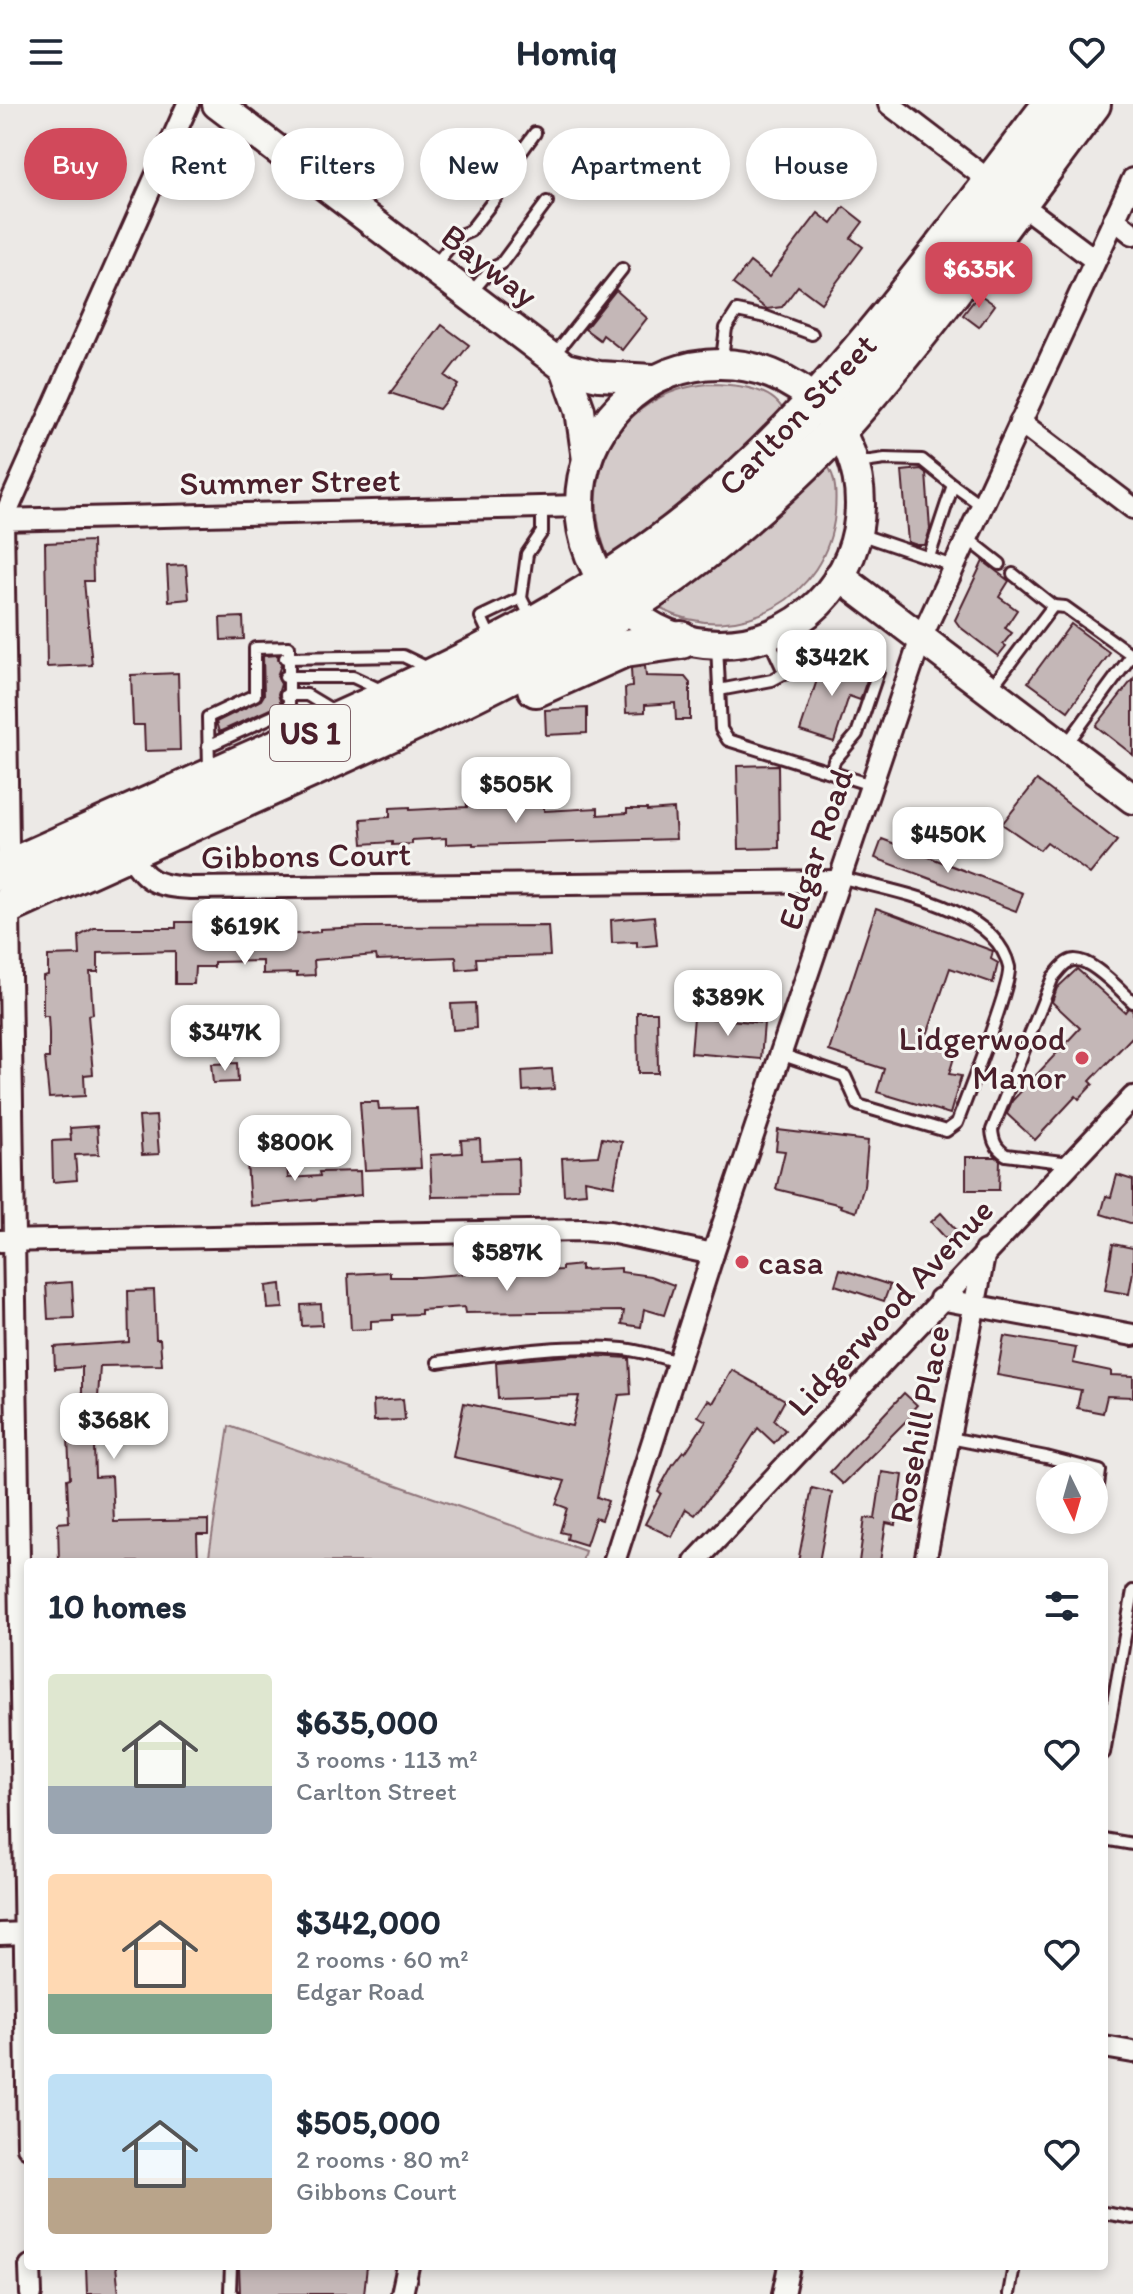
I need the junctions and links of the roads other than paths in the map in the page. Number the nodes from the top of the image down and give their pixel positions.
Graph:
1 (188, 104) edge
2 (217, 104) edge
3 (889, 104) edge
4 (1052, 104) edge
5 (1092, 104) edge
6 (535, 133) dead end
7 (1132, 184) edge
8 (1005, 192) junction
9 (547, 202) dead end
10 (1114, 219) junction
11 (1133, 234) edge
12 (1095, 260) junction
13 (433, 267) junction
14 (622, 269) dead end
15 (469, 295) junction
16 (812, 334) dead end
17 (558, 363) junction
18 (721, 366) junction
19 (653, 379) junction
20 (827, 416) junction
21 (1020, 422) junction
22 (587, 460) junction
23 (857, 463) junction
24 (953, 485) junction
25 (981, 505) junction
26 (581, 506) junction
27 (542, 508) junction
28 (1133, 508) edge
29 (2, 520) edge
30 (859, 534) junction
31 (966, 537) junction
32 (929, 557) junction
33 (1000, 564) dead end
34 (953, 566) junction
35 (1013, 574) dead end
36 (839, 576) junction
37 (614, 595) junction
38 (1053, 606) junction
39 (528, 612) junction
40 (767, 635) junction
41 (921, 638) junction
42 (681, 640) junction
43 (717, 645) junction
44 (287, 658) junction
45 (439, 674) junction
46 (785, 674) junction
47 (287, 677) junction
48 (990, 689) junction
49 (719, 690) junction
50 (287, 695) junction
51 (393, 696) junction
52 (428, 716) junction
53 (346, 718) junction
54 (277, 727) junction
55 (1065, 747) junction
56 (208, 762) junction
57 (831, 772) junction
58 (871, 785) junction
59 (1133, 799) edge
60 (128, 851) junction
61 (838, 879) junction
62 (4, 889) edge
63 (1133, 1002) edge
64 (780, 1054) junction
65 (1133, 1097) edge
66 (1070, 1163) junction
67 (6, 1241) edge
68 (985, 1251) junction
69 (713, 1254) junction
70 (940, 1299) junction
71 (975, 1304) junction
72 (1133, 1335) edge
73 (438, 1362) dead end
74 (678, 1362) junction
75 (950, 1438) junction
76 (1065, 1462) edge
77 (615, 1558) edge
78 (699, 1558) edge
79 (926, 1558) edge
80 (1133, 1591) edge
81 (23, 1598) edge
82 (24, 1650) edge
83 (1108, 1731) edge
84 (1108, 1840) edge
85 (1133, 1844) edge
86 (24, 1933) edge
87 (0, 1934) edge
88 (1108, 2048) edge
89 (1133, 2052) edge
90 (1108, 2214) edge
91 (1133, 2218) edge
92 (30, 2270) edge
93 (231, 2270) edge
94 (407, 2270) edge
95 (788, 2270) edge
96 (1013, 2270) edge
97 (31, 2294) edge
98 (232, 2294) edge
99 (402, 2294) edge
100 (783, 2294) edge
101 (1009, 2294) edge

1 - 29 street
2 - 13 main road, Bayway
3 - 8 street
4 - 8 highway, Carlton Street / US 1
5 - 8 highway, US 1
6 - 13 lane
7 - 10 street, Edgar Road
8 - 12 street
8 - 20 highway, Carlton Street / US 1
9 - 15 lane
10 - 11 street
10 - 12 street, Edgar Road
12 - 21 street, Edgar Road
13 - 15 main road, Bayway
14 - 17 lane
15 - 17 main road, Bayway
16 - 18 lane
17 - 19 main road, Bayway
17 - 22 main road
18 - 19 main road
18 - 20 main road
19 - 22 main road
20 - 23 main road
20 - 37 highway, Carlton Street / US 1
21 - 25 street, Edgar Road
21 - 28 street
22 - 26 main road
23 - 24 lane
23 - 30 main road
24 - 25 lane
24 - 32 lane
25 - 31 street, Edgar Road
26 - 27 street, Summer Street
26 - 37 main road
27 - 29 street, Summer Street
27 - 39 lane
29 - 62 street
30 - 32 lane
30 - 36 main road
31 - 33 lane
31 - 34 street, Edgar Road
32 - 34 lane
34 - 41 street, Edgar Road
35 - 38 lane
36 - 40 main road
36 - 41 main road
37 - 39 highway, US 1
37 - 42 main road
37 - 52 highway, US 1
38 - 48 lane
38 - 55 lane
39 - 45 highway, US 1
40 - 43 main road
40 - 46 lane
41 - 48 main road
41 - 58 street, Edgar Road
42 - 43 main road
42 - 52 highway
43 - 49 lane
44 - 45 lane
44 - 47 lane
44 - 56 lane
45 - 51 highway, US 1
46 - 49 lane
46 - 57 lane
47 - 50 lane
47 - 51 lane
48 - 55 main road
49 - 57 lane
50 - 53 lane
50 - 54 lane
51 - 53 highway, US 1
52 - 60 highway, US 1
53 - 54 highway, US 1
54 - 56 highway, US 1
55 - 59 main road
56 - 62 highway, US 1
57 - 58 lane
58 - 61 street, Edgar Road
60 - 61 street, Gibbons Court
60 - 62 highway, US 1
61 - 64 street, Edgar Road
61 - 64 lane
62 - 67 street
63 - 66 lane
64 - 69 street, Edgar Road
65 - 66 street, Lidgerwood Avenue
66 - 68 street, Lidgerwood Avenue
67 - 69 street
67 - 81 street
68 - 70 street, Lidgerwood Avenue
68 - 71 street, Rosehill Place
69 - 74 street, Edgar Road
70 - 71 street
70 - 78 street, Lidgerwood Avenue
71 - 72 street
71 - 75 street, Rosehill Place
73 - 74 lane
74 - 77 street, Edgar Road
75 - 76 lane
75 - 79 street, Rosehill Place
80 - 83 lane
81 - 82 street
84 - 85 lane
86 - 87 street
88 - 89 street
90 - 91 lane
92 - 97 street
93 - 98 lane
94 - 99 street
95 - 100 street
96 - 101 lane

